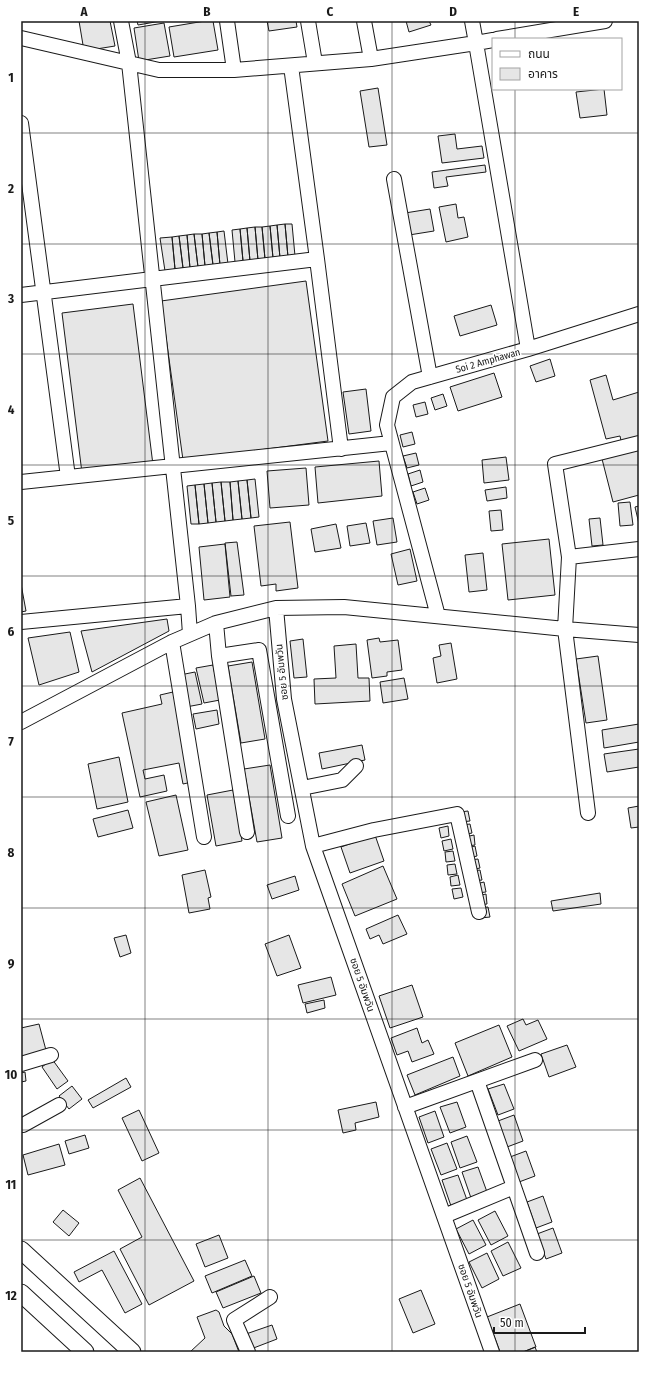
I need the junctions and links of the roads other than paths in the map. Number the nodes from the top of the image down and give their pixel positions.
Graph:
1 (122, 21) edge
2 (227, 21) edge
3 (308, 21) edge
4 (364, 21) edge
5 (472, 21) edge
6 (605, 21) edge
7 (21, 38) edge
8 (503, 38) edge
9 (492, 40) edge
10 (476, 43) junction
11 (371, 59) junction
12 (129, 63) junction
13 (315, 63) junction
14 (291, 66) junction
15 (234, 70) junction
16 (21, 124) edge
17 (394, 179) dead end
18 (317, 259) junction
19 (152, 278) junction
20 (43, 292) junction
21 (21, 295) edge
22 (639, 314) edge
23 (528, 349) junction
24 (430, 377) junction
25 (392, 443) junction
26 (639, 443) edge
27 (341, 449) junction
28 (172, 466) junction
29 (68, 477) junction
30 (21, 482) edge
31 (639, 549) edge
32 (569, 557) junction
33 (188, 606) junction
34 (276, 608) junction
35 (438, 616) junction
36 (21, 622) edge
37 (216, 623) junction
38 (565, 629) junction
39 (190, 634) junction
40 (639, 635) edge
41 (172, 642) junction
42 (219, 656) junction
43 (21, 722) edge
44 (356, 766) dead end
45 (302, 788) junction
46 (588, 813) dead end
47 (288, 816) dead end
48 (247, 832) dead end
49 (204, 837) dead end
50 (313, 846) junction
51 (479, 912) dead end
52 (51, 1055) dead end
53 (536, 1060) dead end
54 (21, 1064) edge
55 (476, 1081) junction
56 (59, 1105) dead end
57 (405, 1107) junction
58 (22, 1125) edge
59 (514, 1187) junction
60 (444, 1216) junction
61 (21, 1250) edge
62 (537, 1253) dead end
63 (23, 1295) edge
64 (270, 1296) dead end
65 (85, 1352) edge
66 (132, 1352) edge
67 (248, 1352) edge
68 (492, 1352) edge

1 - 12 street
2 - 15 street
3 - 13 street
4 - 11 street
5 - 10 street, Soi 2 Amphawan
6 - 8 street
7 - 12 street
9 - 10 street
10 - 11 street
10 - 23 street, Soi 2 Amphawan
11 - 13 street
12 - 15 street
12 - 19 street
13 - 14 street
14 - 15 street
14 - 18 street
16 - 20 street
17 - 24 street
18 - 19 street
18 - 27 street
19 - 20 street
19 - 28 street
20 - 21 street
20 - 29 street
22 - 23 street
23 - 24 street, Soi 2 Amphawan
24 - 25 street, Soi 2 Amphawan
25 - 27 street
25 - 35 street, Soi 2 Amphawan
26 - 32 street
27 - 28 street
28 - 29 street
28 - 33 street
29 - 30 street
31 - 32 street
32 - 38 street
33 - 36 street
33 - 39 street
34 - 35 street
34 - 37 street
34 - 45 street, ซอย 5 อัมพวัน
35 - 38 street
37 - 39 street
37 - 42 street
38 - 40 street
38 - 46 street
39 - 41 street
41 - 43 street
41 - 49 street
42 - 47 street
42 - 48 street
44 - 45 street
45 - 50 street, ซอย 5 อัมพวัน
50 - 51 street
50 - 57 street, ซอย 5 อัมพวัน
52 - 54 street
53 - 55 street
55 - 57 street
55 - 59 street
56 - 58 street
57 - 60 street, ซอย 5 อัมพวัน
59 - 60 street
59 - 62 street
60 - 68 street, ซอย 5 อัมพวัน
61 - 66 main road
63 - 65 main road
64 - 67 street

